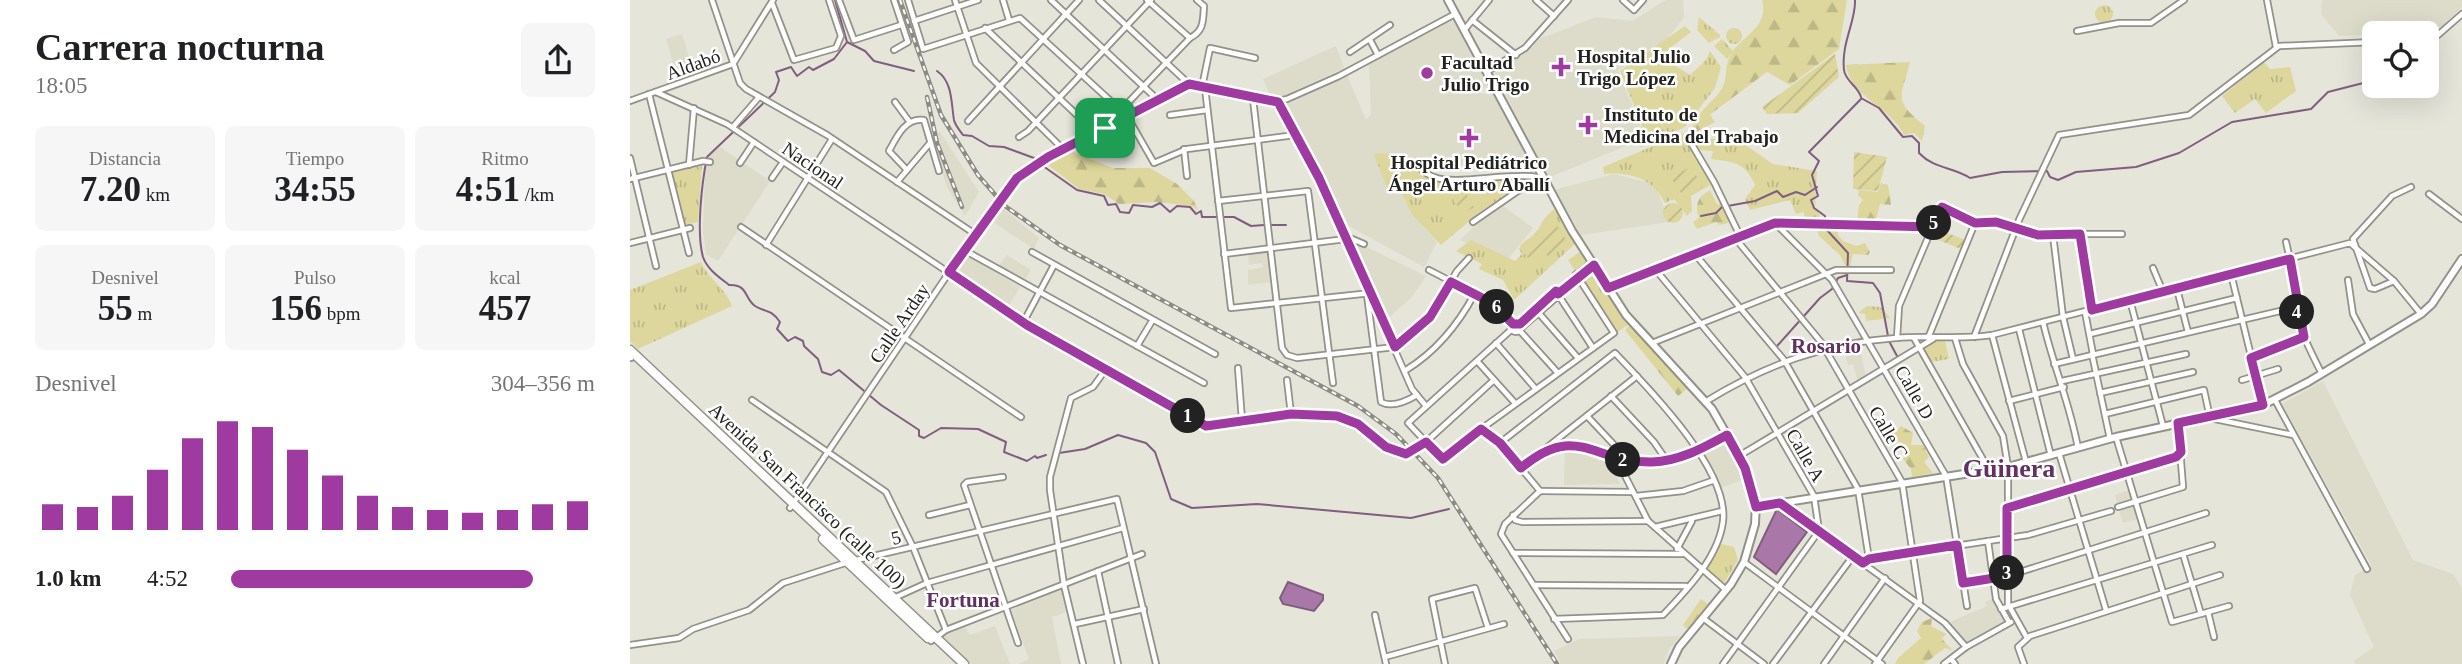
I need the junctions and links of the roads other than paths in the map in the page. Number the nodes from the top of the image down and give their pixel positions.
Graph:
1 (712, 0) edge
2 (779, 0) edge
3 (829, 0) edge
4 (839, 0) edge
5 (894, 0) edge
6 (908, 0) edge
7 (955, 0) edge
8 (978, 0) edge
9 (1003, 0) edge
10 (1051, 0) edge
11 (1079, 0) edge
12 (1099, 0) edge
13 (1197, 0) edge
14 (1448, 0) edge
15 (1489, 0) edge
16 (1536, 0) edge
17 (1568, 0) edge
18 (1623, 0) edge
19 (1643, 0) edge
20 (2184, 0) edge
21 (2267, 0) edge
22 (771, 1) edge
23 (1149, 1) edge
24 (957, 6) junction
25 (1456, 13) junction
26 (2462, 14) edge
27 (1066, 15) junction
28 (1555, 16) junction
29 (1009, 20) junction
30 (1472, 20) junction
31 (914, 21) junction
32 (901, 25) junction
33 (1127, 25) junction
34 (1390, 25) dead end
35 (985, 28) junction
36 (1465, 29) junction
37 (2077, 31) dead end
38 (966, 34) junction
39 (2439, 34) edge
40 (1044, 38) junction
41 (1190, 38) junction
42 (1370, 40) junction
43 (2362, 43) edge
44 (2276, 47) junction
45 (894, 50) dead end
46 (1104, 50) junction
47 (1350, 52) dead end
48 (1378, 55) junction
49 (1516, 55) junction
50 (1255, 58) dead end
51 (1166, 63) junction
52 (733, 64) junction
53 (1021, 64) junction
54 (1488, 71) junction
55 (1083, 73) junction
56 (1189, 84) junction
57 (1143, 86) junction
58 (1000, 87) junction
59 (1203, 88) junction
60 (656, 92) junction
61 (649, 94) junction
62 (763, 99) junction
63 (1059, 99) junction
64 (1253, 99) junction
65 (1158, 100) junction
66 (630, 101) edge
67 (895, 102) dead end
68 (1278, 102) junction
69 (694, 108) junction
70 (1121, 110) junction
71 (1207, 110) junction
72 (1170, 115) dead end
73 (1127, 116) junction
74 (909, 121) junction
75 (968, 121) dead end
76 (1037, 122) junction
77 (736, 130) junction
78 (1096, 133) junction
79 (1295, 135) junction
80 (1019, 137) dead end
81 (1688, 138) dead end
82 (832, 139) junction
83 (1258, 140) junction
84 (754, 142) junction
85 (930, 143) junction
86 (1211, 145) junction
87 (1063, 149) junction
88 (1184, 149) junction
89 (630, 158) edge
90 (707, 162) dead end
91 (783, 162) junction
92 (740, 163) dead end
93 (689, 165) junction
94 (1416, 165) dead end
95 (668, 170) junction
96 (906, 170) junction
97 (939, 171) dead end
98 (1525, 175) junction
99 (1187, 176) dead end
100 (1540, 176) junction
101 (633, 178) edge
102 (772, 178) dead end
103 (808, 178) junction
104 (897, 182) junction
105 (1527, 186) junction
106 (2411, 187) dead end
107 (2429, 194) dead end
108 (1264, 195) junction
109 (1218, 201) junction
110 (2462, 219) edge
111 (1473, 222) dead end
112 (1775, 223) junction
113 (1975, 223) junction
114 (741, 226) dead end
115 (1933, 227) junction
116 (687, 229) junction
117 (2016, 229) junction
118 (975, 234) junction
119 (2080, 234) junction
120 (2122, 234) dead end
121 (2053, 235) junction
122 (1345, 237) junction
123 (1737, 237) junction
124 (650, 238) junction
125 (2286, 242) dead end
126 (630, 243) edge
127 (2353, 243) junction
128 (1364, 244) dead end
129 (765, 245) junction
130 (1315, 245) junction
131 (1270, 249) junction
132 (964, 250) junction
133 (1032, 252) dead end
134 (689, 253) dead end
135 (1695, 253) junction
136 (1224, 254) junction
137 (1469, 258) dead end
138 (2290, 259) junction
139 (2462, 261) edge
140 (1593, 263) junction
141 (1054, 265) junction
142 (656, 266) dead end
143 (2153, 268) dead end
144 (1655, 269) junction
145 (1891, 270) dead end
146 (949, 272) junction
147 (1430, 272) dead end
148 (1824, 274) junction
149 (2231, 274) junction
150 (1577, 276) junction
151 (2348, 280) dead end
152 (2394, 281) junction
153 (1451, 282) junction
154 (1608, 288) junction
155 (2177, 289) junction
156 (1782, 291) junction
157 (2163, 292) junction
158 (1475, 293) junction
159 (1557, 293) junction
160 (1040, 294) junction
161 (1369, 294) junction
162 (2237, 298) junction
163 (1322, 300) junction
164 (2130, 300) junction
165 (1278, 304) junction
166 (1740, 307) junction
167 (2297, 307) junction
168 (2092, 310) junction
169 (2183, 310) junction
170 (1537, 311) junction
171 (2085, 312) junction
172 (2421, 313) junction
173 (2063, 317) junction
174 (2241, 320) junction
175 (1152, 321) junction
176 (2043, 322) junction
177 (2136, 322) junction
178 (1023, 323) junction
179 (1701, 323) junction
180 (1512, 326) junction
181 (1520, 327) junction
182 (2018, 328) junction
183 (2188, 332) junction
184 (2090, 334) junction
185 (1992, 335) junction
186 (1913, 337) junction
187 (2304, 337) junction
188 (905, 338) junction
189 (1891, 338) junction
190 (1931, 338) junction
191 (1955, 338) junction
192 (1973, 338) junction
193 (1868, 340) junction
194 (2143, 342) junction
195 (1496, 343) junction
196 (1652, 343) junction
197 (2369, 344) junction
198 (1137, 346) junction
199 (1395, 347) junction
200 (1593, 348) junction
201 (1825, 348) junction
202 (1919, 348) junction
203 (630, 350) edge
204 (1374, 350) junction
205 (1215, 354) dead end
206 (2092, 354) junction
207 (2186, 354) dead end
208 (1329, 355) junction
209 (630, 358) edge
210 (1578, 358) junction
211 (2251, 358) junction
212 (2073, 359) junction
213 (1784, 360) junction
214 (1477, 361) junction
215 (2147, 362) junction
216 (2054, 364) junction
217 (1238, 368) dead end
218 (1885, 368) junction
219 (1106, 369) junction
220 (2278, 369) dead end
221 (1406, 370) junction
222 (2096, 372) junction
223 (2193, 372) dead end
224 (1557, 373) junction
225 (2322, 374) junction
226 (1637, 376) junction
227 (2255, 376) junction
228 (1745, 377) junction
229 (1287, 380) dead end
230 (1494, 380) junction
231 (2242, 380) dead end
232 (2152, 381) junction
233 (1205, 383) dead end
234 (1333, 383) dead end
235 (2063, 384) junction
236 (1535, 387) junction
237 (1848, 391) junction
238 (2100, 393) junction
239 (2035, 394) junction
240 (1417, 395) junction
241 (1611, 396) junction
242 (752, 400) dead end
243 (2275, 400) junction
244 (1705, 401) junction
245 (2009, 401) junction
246 (2157, 401) junction
247 (1514, 402) junction
248 (2263, 405) junction
249 (1426, 406) junction
250 (1813, 413) junction
251 (1291, 414) junction
252 (2105, 414) junction
253 (1587, 416) junction
254 (1021, 417) dead end
255 (2210, 418) junction
256 (1242, 419) junction
257 (2178, 423) junction
258 (2163, 426) junction
259 (1481, 429) junction
260 (1778, 434) junction
261 (1727, 435) junction
262 (2293, 435) junction
263 (2113, 438) junction
264 (1426, 442) junction
265 (1500, 443) junction
266 (2078, 447) junction
267 (1699, 451) junction
268 (1540, 452) junction
269 (826, 453) junction
270 (2059, 453) junction
271 (2180, 455) junction
272 (1739, 456) junction
273 (2051, 456) junction
274 (1616, 458) junction
275 (1623, 460) junction
276 (1667, 461) junction
277 (2026, 462) junction
278 (2008, 467) junction
279 (1521, 468) junction
280 (1989, 470) junction
281 (2126, 472) junction
282 (1946, 476) junction
283 (1003, 477) dead end
284 (1713, 481) junction
285 (1902, 482) junction
286 (1858, 489) junction
287 (2070, 489) junction
288 (1540, 491) junction
289 (1634, 494) junction
290 (1814, 496) junction
291 (2135, 502) junction
292 (1780, 503) junction
293 (792, 505) junction
294 (970, 505) junction
295 (1756, 507) junction
296 (2118, 507) dead end
297 (2007, 508) junction
298 (1722, 511) junction
299 (2111, 511) dead end
300 (2206, 513) dead end
301 (929, 514) dead end
302 (1053, 515) junction
303 (1513, 516) junction
304 (2080, 520) junction
305 (1692, 521) junction
306 (1648, 522) junction
307 (1654, 527) junction
308 (1123, 528) junction
309 (1819, 531) junction
310 (979, 532) junction
311 (2144, 532) junction
312 (2007, 537) junction
313 (1988, 541) junction
314 (1957, 545) junction
315 (2212, 545) dead end
316 (913, 547) junction
317 (1057, 548) junction
318 (1677, 549) junction
319 (2089, 550) junction
320 (1512, 553) junction
321 (1913, 553) junction
322 (1142, 554) dead end
323 (1682, 554) junction
324 (2183, 554) junction
325 (1853, 556) junction
326 (1129, 558) junction
327 (1869, 559) junction
328 (851, 562) junction
329 (1744, 562) junction
330 (1863, 563) junction
331 (2154, 563) junction
332 (990, 565) junction
333 (2368, 569) dead end
334 (1700, 570) junction
335 (1098, 571) junction
336 (2220, 575) dead end
337 (2007, 576) junction
338 (1885, 578) junction
339 (1993, 580) junction
340 (2098, 580) junction
341 (927, 583) junction
342 (1963, 583) junction
343 (2193, 584) junction
344 (1063, 585) junction
345 (1533, 585) junction
346 (1688, 586) junction
347 (1779, 588) junction
348 (1726, 590) junction
349 (2163, 593) junction
350 (892, 600) junction
351 (1919, 604) junction
352 (1967, 606) dead end
353 (2230, 606) dead end
354 (2009, 608) junction
355 (1005, 609) junction
356 (1144, 609) junction
357 (2001, 609) junction
358 (2106, 610) junction
359 (1812, 612) junction
360 (2208, 612) junction
361 (2201, 614) junction
362 (1375, 615) dead end
363 (1110, 617) junction
364 (1703, 618) junction
365 (1554, 619) junction
366 (2012, 621) junction
367 (1075, 624) junction
368 (1504, 624) dead end
369 (1489, 628) junction
370 (946, 631) junction
371 (1845, 636) junction
372 (2214, 637) dead end
373 (2027, 638) junction
374 (933, 639) junction
375 (1568, 639) dead end
376 (1440, 641) junction
377 (1018, 643) dead end
378 (1737, 644) junction
379 (630, 645) edge
380 (1966, 647) junction
381 (1385, 657) junction
382 (1951, 659) junction
383 (1878, 662) edge
384 (956, 664) edge
385 (964, 664) edge
386 (1083, 664) edge
387 (1118, 664) edge
388 (1156, 664) edge
389 (1386, 664) edge
390 (1445, 664) edge
391 (1671, 664) edge
392 (1723, 664) edge
393 (1764, 664) edge
394 (1773, 664) edge
395 (1824, 664) edge
396 (1944, 664) edge
397 (1955, 664) edge
398 (2024, 664) edge

1 - 52 street
2 - 22 street
3 - 22 street
4 - 32 street
5 - 32 street
6 - 31 street
7 - 24 street
8 - 24 street
9 - 29 street
10 - 27 street
11 - 27 street
12 - 33 street
13 - 41 street
14 - 25 main road
15 - 30 street
16 - 28 street
17 - 28 street
18 - 19 street
20 - 37 street
21 - 44 street
22 - 52 street, Aldabó
23 - 33 street
23 - 41 street
24 - 31 street
24 - 38 street
25 - 36 main road
25 - 48 street
26 - 39 street
27 - 40 street
27 - 46 street
28 - 49 street
29 - 35 street
29 - 40 street
30 - 36 street
30 - 49 street
31 - 38 street
32 - 45 street
33 - 46 street
33 - 51 street
34 - 42 street
35 - 38 street
35 - 53 street
36 - 54 main road
38 - 58 street
40 - 53 street
40 - 55 street
41 - 51 street
42 - 47 street
42 - 48 street
43 - 44 street
44 - 117 street
46 - 55 street
46 - 57 street
48 - 68 street
49 - 54 street
50 - 59 street
51 - 56 street
51 - 57 street
52 - 60 street, Aldabó
52 - 62 street
53 - 58 street
53 - 63 street
54 - 100 main road
55 - 63 street
55 - 70 street
56 - 59 street
56 - 65 street, Calle Arday
57 - 65 street
57 - 70 street
58 - 75 street
58 - 76 street
59 - 64 street
59 - 71 street
60 - 61 street, Aldabó
60 - 69 street, Nacional
61 - 66 street, Aldabó
61 - 95 street
62 - 77 street
62 - 82 street
63 - 76 street
63 - 78 street
64 - 68 street
64 - 83 street
65 - 73 street, Calle Arday
67 - 74 street
68 - 79 street
69 - 77 street, Nacional
69 - 93 street
70 - 73 street
71 - 72 street
71 - 86 street
73 - 78 street, Calle Arday
73 - 88 street
74 - 85 street
74 - 96 street
76 - 80 street
76 - 87 street
77 - 84 street, Nacional
78 - 87 street, Calle Arday
79 - 83 street
79 - 122 street
81 - 123 street, Calle C
82 - 103 street
82 - 104 street
83 - 86 street
83 - 108 street
84 - 91 street, Nacional
84 - 92 street
85 - 96 street
85 - 97 street
86 - 88 street
86 - 109 street
87 - 118 street, Calle Arday
88 - 99 street
89 - 101 street
90 - 93 street
91 - 102 street
91 - 103 street, Nacional
93 - 95 street
94 - 98 street
95 - 101 street
95 - 116 street
96 - 104 street
98 - 100 street
98 - 105 street
100 - 105 street
100 - 140 main road
101 - 124 street
103 - 129 street
103 - 146 street, Nacional
104 - 118 street
105 - 111 street
106 - 127 street
107 - 110 street
108 - 109 street
108 - 130 street
108 - 131 street
109 - 136 street
112 - 115 street
112 - 123 street
112 - 148 street, Calle D
113 - 115 street
113 - 117 street
113 - 190 street
114 - 129 street
115 - 189 street
116 - 124 street
116 - 134 street
117 - 121 street
117 - 192 street
118 - 132 street, Calle Arday
119 - 120 street
119 - 121 street
119 - 168 street
121 - 173 street
122 - 128 street
122 - 130 street
122 - 161 street
123 - 135 street
123 - 156 street, Calle C
124 - 126 street
124 - 142 street
125 - 138 street
127 - 138 street
127 - 152 street
127 - 152 street
129 - 188 street
130 - 131 street
130 - 163 street
131 - 136 street
131 - 165 street
132 - 146 street, Calle Arday
132 - 160 street
133 - 141 street
135 - 144 street
135 - 166 street
136 - 165 street
137 - 153 street
138 - 149 street
138 - 167 street
139 - 172 main road
140 - 150 street
140 - 154 main road
141 - 160 street
141 - 175 street
143 - 157 street
144 - 154 street
144 - 179 street, Calle A
145 - 148 street
146 - 178 street, Nacional
146 - 188 street, Calle Arday
147 - 153 street
148 - 156 street
148 - 193 street, Calle D
149 - 155 street
149 - 162 street
150 - 159 street
150 - 200 street
151 - 197 street
152 - 172 street
153 - 158 street
153 - 199 street
154 - 196 main road
155 - 157 street
155 - 169 street
156 - 166 street
156 - 201 street, Calle C
157 - 164 street
158 - 180 street
158 - 221 street
159 - 170 street
159 - 200 street
160 - 178 street
160 - 198 street
161 - 163 street
161 - 199 street
161 - 204 street
162 - 169 street
162 - 174 street
163 - 165 street
163 - 208 street
164 - 168 street
164 - 177 street
165 - 208 street
166 - 179 street
166 - 213 street
167 - 174 street
167 - 187 street
168 - 171 street
169 - 177 street
169 - 183 street
170 - 181 street
170 - 210 street
171 - 173 street
171 - 184 street
172 - 197 main road
173 - 176 street
173 - 212 street
174 - 183 street
174 - 211 street
175 - 198 street
175 - 205 street
176 - 182 street
176 - 216 street
177 - 184 street
177 - 194 street
178 - 219 street, Nacional
179 - 196 street
179 - 228 street, Calle A
180 - 181 street
180 - 195 street
181 - 224 street
182 - 185 street
182 - 239 street
183 - 194 street
184 - 206 street
185 - 192 street
185 - 245 street
186 - 189 street
186 - 190 street
186 - 202 street
187 - 211 street
187 - 225 street
188 - 254 street
188 - 269 street, Calle Arday
189 - 193 street
190 - 191 street
190 - 202 street
191 - 192 street
191 - 278 street
193 - 201 street
193 - 218 street, Calle D
194 - 206 street
194 - 215 street
195 - 214 street
195 - 236 street
196 - 244 main road
197 - 225 main road
198 - 233 street
199 - 204 street
199 - 221 street
200 - 210 street
201 - 213 street
201 - 237 street, Calle C
202 - 218 street
202 - 280 street
203 - 293 highway, Avenida San Francisco (calle 100)
204 - 208 street
204 - 240 street
206 - 212 street
206 - 222 street
207 - 215 street
208 - 234 street
209 - 293 highway, Avenida San Francisco (calle 100)
210 - 224 street
211 - 227 street
212 - 216 street
213 - 228 street
213 - 250 street
214 - 230 street
214 - 249 street
215 - 222 street
215 - 232 street
216 - 235 street
217 - 256 street
218 - 237 street
218 - 282 street, Calle D
219 - 256 street, Nacional
219 - 302 street
220 - 227 street
221 - 240 street
222 - 235 street
222 - 238 street
223 - 232 street
224 - 236 street
225 - 243 main road
226 - 241 street
226 - 265 street
226 - 267 street
227 - 231 street
227 - 248 street
228 - 244 street
228 - 260 street, Calle A
229 - 251 street
230 - 247 street
230 - 264 street
232 - 238 street
232 - 246 street
235 - 239 street
235 - 266 street
236 - 247 street
237 - 250 street
237 - 285 street, Calle C
238 - 252 street
239 - 245 street
239 - 273 street
240 - 249 street
241 - 253 street
241 - 276 street
242 - 269 street
243 - 248 main road
243 - 262 street
244 - 261 main road
245 - 277 street
246 - 252 street
246 - 255 street
246 - 258 street
247 - 259 street
248 - 255 main road
249 - 264 street
250 - 260 street
250 - 286 street
251 - 256 street, Nacional
251 - 264 street, Nacional
252 - 263 street
253 - 268 street
253 - 275 street
255 - 257 main road
255 - 262 street
257 - 258 main road
257 - 271 street
258 - 263 main road
259 - 264 street
259 - 265 street
260 - 272 street
260 - 290 street, Calle A
261 - 267 street
261 - 272 main road
262 - 333 street
263 - 266 main road
263 - 281 street
265 - 279 street
266 - 270 main road
267 - 276 street
267 - 284 street
268 - 274 street
268 - 279 street
269 - 293 street, Calle Arday
269 - 316 street
270 - 273 main road
270 - 287 street
271 - 281 street
271 - 291 street
272 - 295 main road
273 - 277 main road
274 - 275 street
274 - 289 street
275 - 276 street
277 - 278 main road
278 - 280 main road
278 - 297 street
279 - 288 street
280 - 282 main road
281 - 287 street
281 - 291 street
282 - 285 main road
282 - 314 street, Calle D
283 - 294 street
284 - 289 street
284 - 298 street
285 - 286 main road
285 - 321 street, Calle C
286 - 290 main road
286 - 327 street
287 - 297 street
287 - 304 street
288 - 289 street
288 - 303 street
289 - 306 street
290 - 292 main road
290 - 309 street, Calle A
291 - 296 street
291 - 311 street
292 - 295 main road
292 - 309 street
293 - 328 highway, Avenida San Francisco (calle 100)
294 - 301 street
294 - 310 street
295 - 329 main road
297 - 312 street
298 - 305 street
298 - 334 street
299 - 304 street
300 - 311 street
302 - 308 street, 5
302 - 310 street, 5
302 - 317 street
303 - 306 street
303 - 320 street
304 - 312 street
304 - 319 street
305 - 307 street
305 - 318 street
306 - 307 street
307 - 318 street
308 - 317 street
308 - 326 street
309 - 325 street
309 - 347 street
310 - 316 street, 5
310 - 332 street
311 - 319 street
311 - 331 street
312 - 313 street
312 - 337 street
313 - 314 street
313 - 339 street
314 - 321 street
314 - 342 street, Calle D
315 - 324 street
316 - 328 street, 5
316 - 341 street
317 - 332 street
317 - 344 street
318 - 323 street
319 - 337 street
319 - 340 street
320 - 323 street
320 - 345 street
321 - 327 street
321 - 351 street, Calle C
322 - 326 street
323 - 334 street
324 - 331 street
324 - 343 street
325 - 330 street
325 - 359 street
326 - 335 street
326 - 356 street
327 - 330 street
328 - 350 highway, Avenida San Francisco (calle 100)
328 - 379 street, 5
329 - 347 street
329 - 348 main road
330 - 338 street
331 - 340 street
331 - 349 street
332 - 341 street
332 - 355 street
334 - 346 street
334 - 348 street
335 - 344 street
335 - 363 street
336 - 343 street
337 - 339 street
337 - 354 street
338 - 351 street
338 - 371 street
339 - 342 street
339 - 357 street
340 - 354 street
340 - 358 street
341 - 350 street
341 - 370 street
342 - 352 street, Calle D
343 - 349 street
343 - 361 street
344 - 355 street
344 - 367 street
345 - 346 street
345 - 365 street
346 - 365 street
347 - 359 street
347 - 378 street
348 - 364 main road
349 - 358 street
349 - 361 street
350 - 374 highway, Avenida San Francisco (calle 100)
351 - 380 street
351 - 383 street
353 - 360 street
354 - 357 street
354 - 366 street
355 - 370 street
355 - 377 street
356 - 363 street
356 - 388 street
357 - 366 street
358 - 373 street
359 - 371 street
359 - 394 street
360 - 361 street
360 - 372 street
362 - 381 street
363 - 367 street
363 - 387 street
364 - 378 street
364 - 391 main road
365 - 375 street
366 - 373 street
366 - 380 street
367 - 386 street
368 - 369 street
369 - 376 street
369 - 376 street
370 - 374 street
371 - 383 street
371 - 395 street
373 - 398 street
374 - 384 highway, Avenida San Francisco (calle 100)
374 - 385 highway, Avenida San Francisco (calle 100)
376 - 381 street
376 - 390 street
378 - 392 street
378 - 393 street
380 - 382 street
381 - 389 street
382 - 396 street
382 - 397 street

